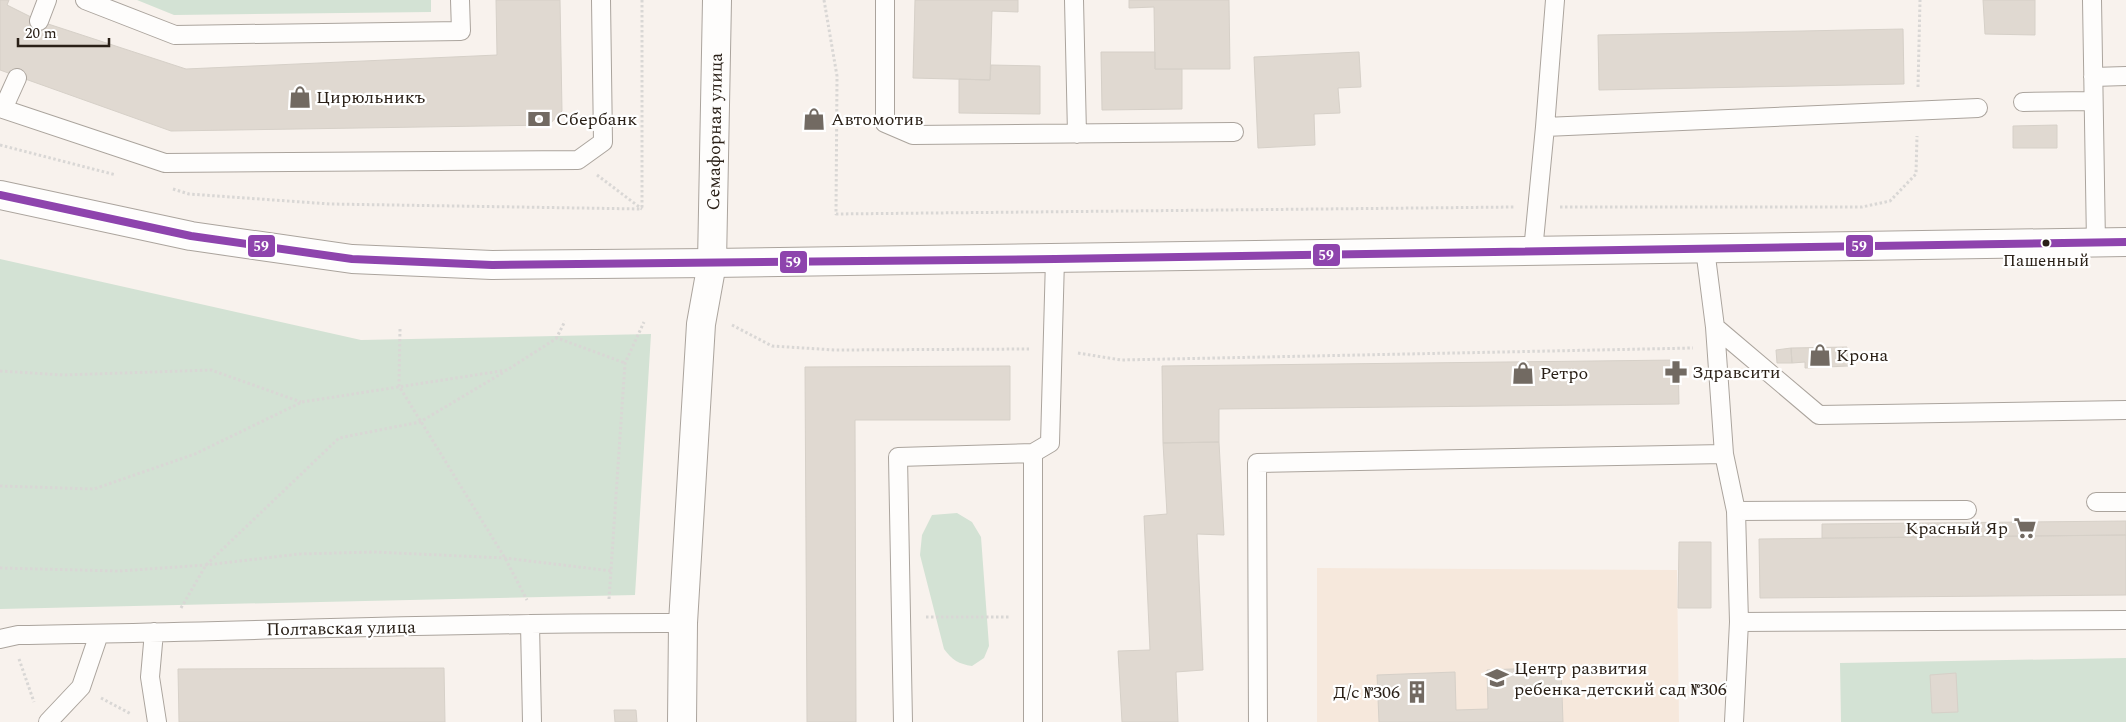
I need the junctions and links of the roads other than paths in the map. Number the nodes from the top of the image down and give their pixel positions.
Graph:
1 (47, 0) edge
2 (85, 0) edge
3 (460, 0) edge
4 (601, 0) edge
5 (717, 0) edge
6 (885, 0) edge
7 (1074, 0) edge
8 (1555, 0) edge
9 (2092, 0) edge
10 (39, 21) dead end
11 (2126, 76) edge
12 (2093, 77) junction
13 (17, 78) dead end
14 (2093, 101) junction
15 (2023, 102) dead end
16 (1978, 108) dead end
17 (2, 109) edge
18 (1546, 127) junction
19 (1234, 132) dead end
20 (1077, 134) junction
21 (0, 194) edge
22 (2126, 242) edge
23 (2096, 243) junction
24 (1705, 249) junction
25 (1533, 250) junction
26 (1055, 259) junction
27 (712, 263) junction
28 (1715, 327) junction
29 (2126, 410) edge
30 (1032, 453) junction
31 (1724, 454) junction
32 (2096, 502) dead end
33 (2126, 502) edge
34 (1967, 510) dead end
35 (1736, 512) junction
36 (2126, 620) edge
37 (1739, 622) junction
38 (682, 623) junction
39 (533, 624) junction
40 (154, 632) junction
41 (99, 634) junction
42 (0, 639) edge
43 (48, 722) edge
44 (157, 722) edge
45 (532, 722) edge
46 (682, 722) edge
47 (904, 722) edge
48 (1033, 722) edge
49 (1258, 722) edge
50 (1734, 722) edge

1 - 10 lane
2 - 3 lane
4 - 17 lane
5 - 27 main road, Семафорная улица
6 - 20 lane
7 - 20 lane
8 - 18 lane
9 - 12 lane
11 - 12 lane
12 - 14 lane
13 - 17 lane
14 - 15 lane
14 - 23 lane
16 - 18 lane
18 - 25 lane
19 - 20 lane
21 - 27 main road
22 - 23 main road
23 - 24 main road
24 - 25 main road
24 - 28 lane
25 - 26 main road
26 - 27 main road
26 - 30 lane
27 - 38 main road, Семафорная улица
28 - 29 lane
28 - 31 lane
30 - 47 lane
30 - 48 lane
31 - 35 lane
31 - 49 lane
32 - 33 lane
34 - 35 lane
35 - 37 lane
36 - 37 lane
37 - 50 lane
38 - 39 lane, Полтавская улица
38 - 46 main road, Семафорная улица
39 - 40 lane, Полтавская улица
39 - 45 lane
40 - 41 lane, Полтавская улица
40 - 44 lane
41 - 42 lane, Полтавская улица
41 - 43 lane

